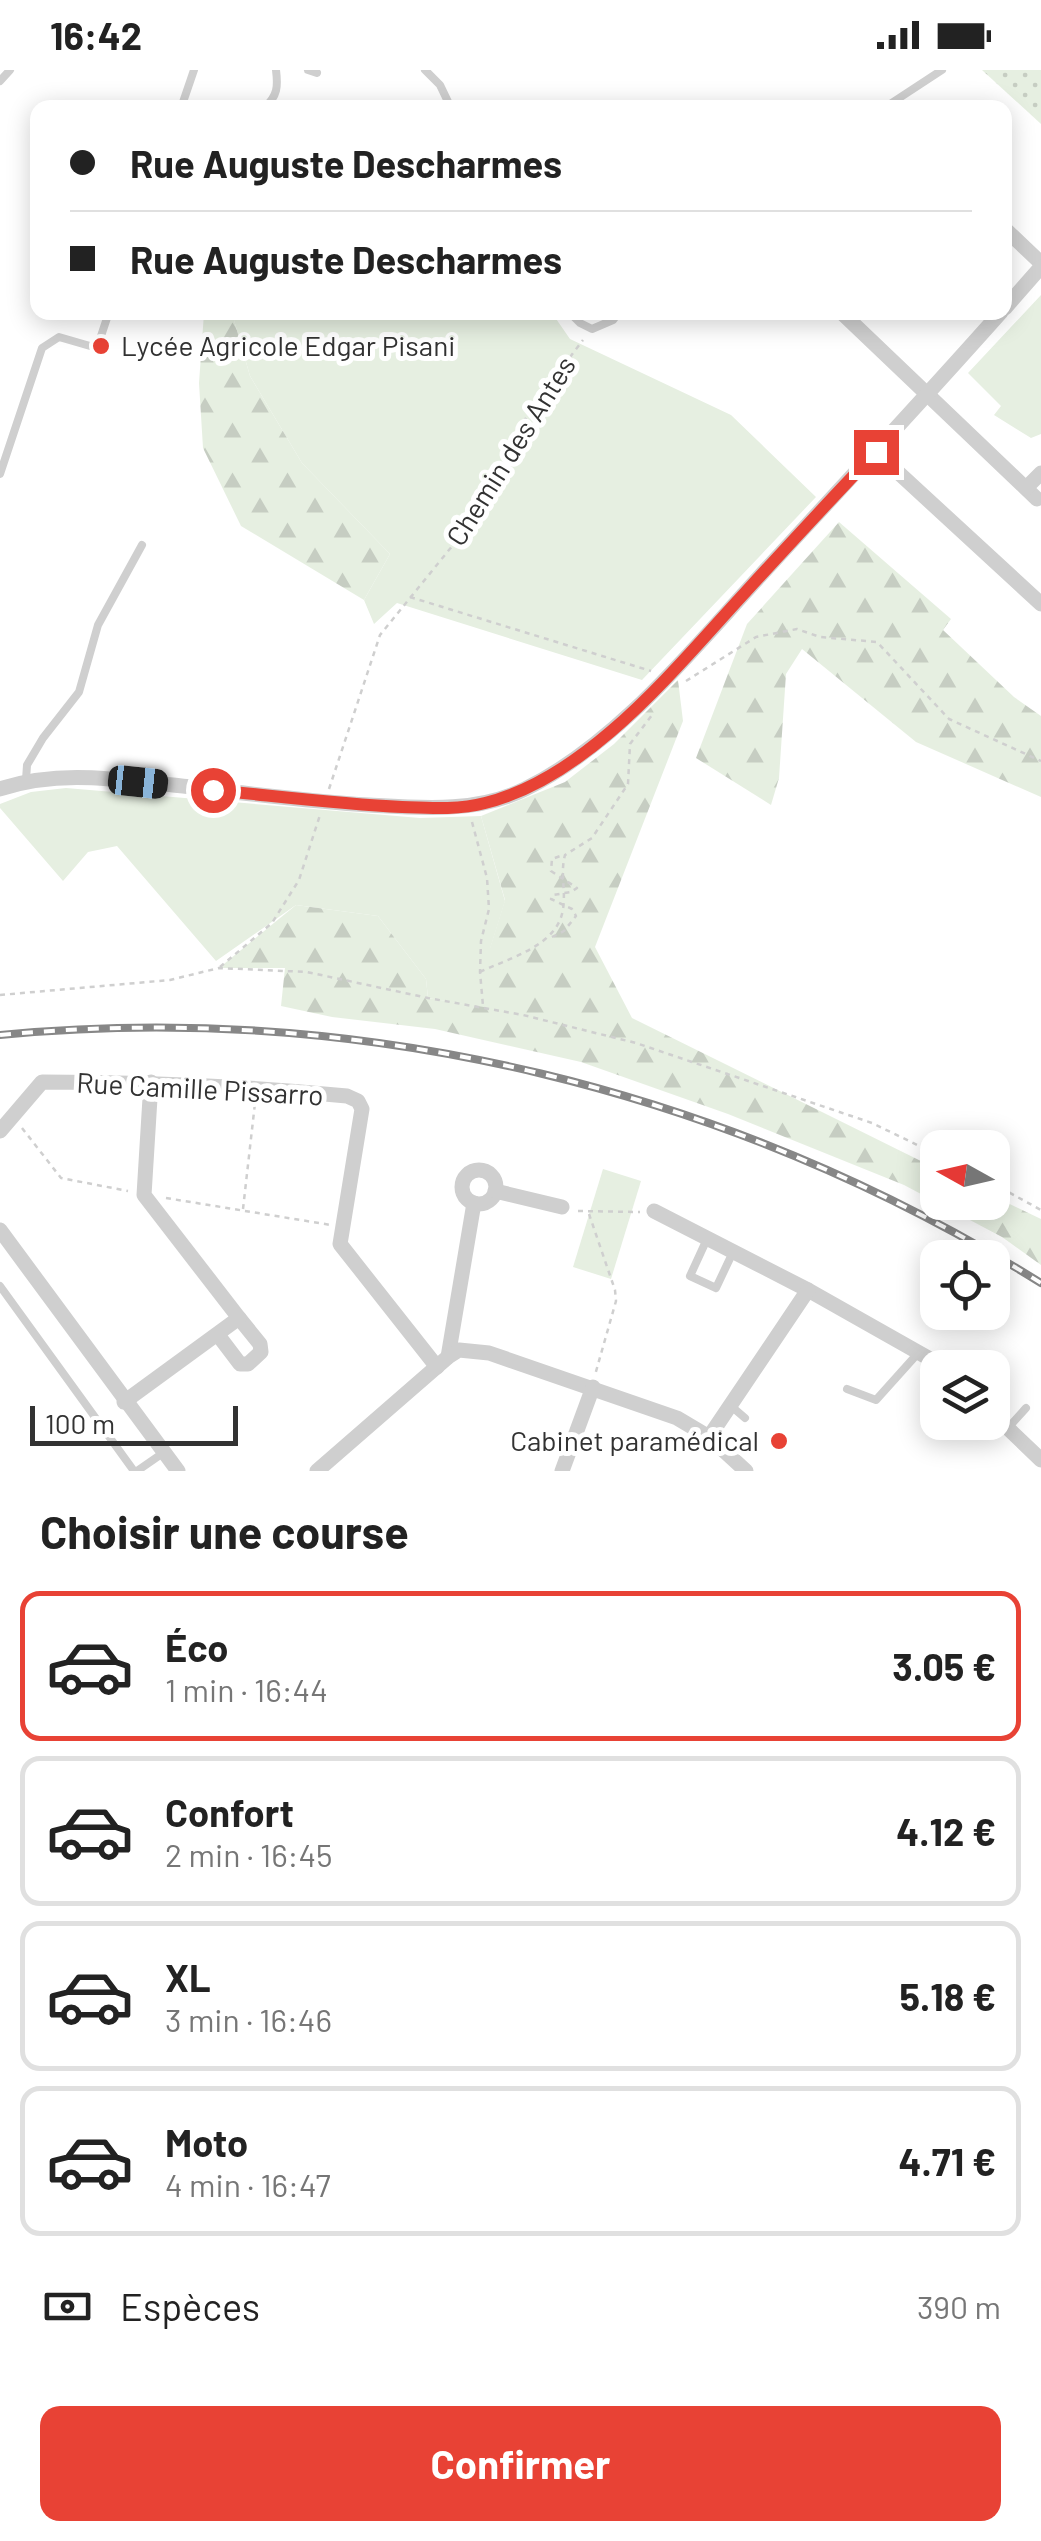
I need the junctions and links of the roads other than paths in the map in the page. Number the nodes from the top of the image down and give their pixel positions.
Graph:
1 (10, 70) edge
2 (194, 70) edge
3 (276, 70) edge
4 (425, 70) edge
5 (942, 70) edge
6 (0, 81) edge
7 (184, 100) edge
8 (272, 100) edge
9 (448, 100) edge
10 (896, 100) edge
11 (1012, 237) edge
12 (1041, 265) edge
13 (1012, 299) edge
14 (106, 320) edge
15 (577, 320) edge
16 (613, 320) edge
17 (849, 320) edge
18 (994, 320) edge
19 (928, 394) junction
20 (876, 452) junction
21 (1041, 473) edge
22 (0, 474) edge
23 (142, 546) dead end
24 (1041, 604) edge
25 (26, 782) junction
26 (0, 789) edge
27 (151, 1082) junction
28 (5, 1125) edge
29 (496, 1191) junction
30 (474, 1203) junction
31 (562, 1207) dead end
32 (654, 1211) road end
33 (0, 1230) edge
34 (707, 1239) junction
35 (733, 1252) junction
36 (0, 1286) edge
37 (808, 1290) junction
38 (239, 1318) junction
39 (218, 1335) junction
40 (920, 1350) edge
41 (920, 1358) edge
42 (442, 1362) junction
43 (592, 1387) junction
44 (847, 1389) dead end
45 (124, 1402) junction
46 (731, 1406) junction
47 (1026, 1408) dead end
48 (745, 1418) dead end
49 (1010, 1426) edge
50 (1010, 1430) edge
51 (709, 1438) junction
52 (163, 1453) junction
53 (1040, 1466) edge
54 (136, 1471) edge
55 (178, 1471) edge
56 (317, 1471) edge
57 (562, 1471) edge
58 (746, 1471) edge

1 - 6 lane
2 - 7 lane
3 - 8 lane
4 - 9 lane
5 - 10 lane
11 - 12 street
12 - 13 street
14 - 22 lane
15 - 16 lane, Chemin des Antes
17 - 19 street
18 - 19 street
19 - 20 street
19 - 21 street
20 - 24 street
20 - 25 street
23 - 25 lane
25 - 26 street
27 - 28 street, Rue Camille Pissarro
27 - 38 street
27 - 42 street, Rue Camille Pissarro
29 - 30 street
29 - 30 street
29 - 31 street
30 - 42 street
32 - 34 street
33 - 45 street
34 - 35 street
34 - 35 lane
35 - 37 street
36 - 54 lane
37 - 40 street
37 - 46 street
38 - 39 street
38 - 39 street
39 - 45 street
41 - 44 lane
42 - 43 street
42 - 56 street
43 - 51 street
43 - 57 street
45 - 52 street
46 - 48 lane
46 - 51 street
47 - 49 lane
50 - 53 street
51 - 58 street
52 - 54 lane
52 - 55 street

